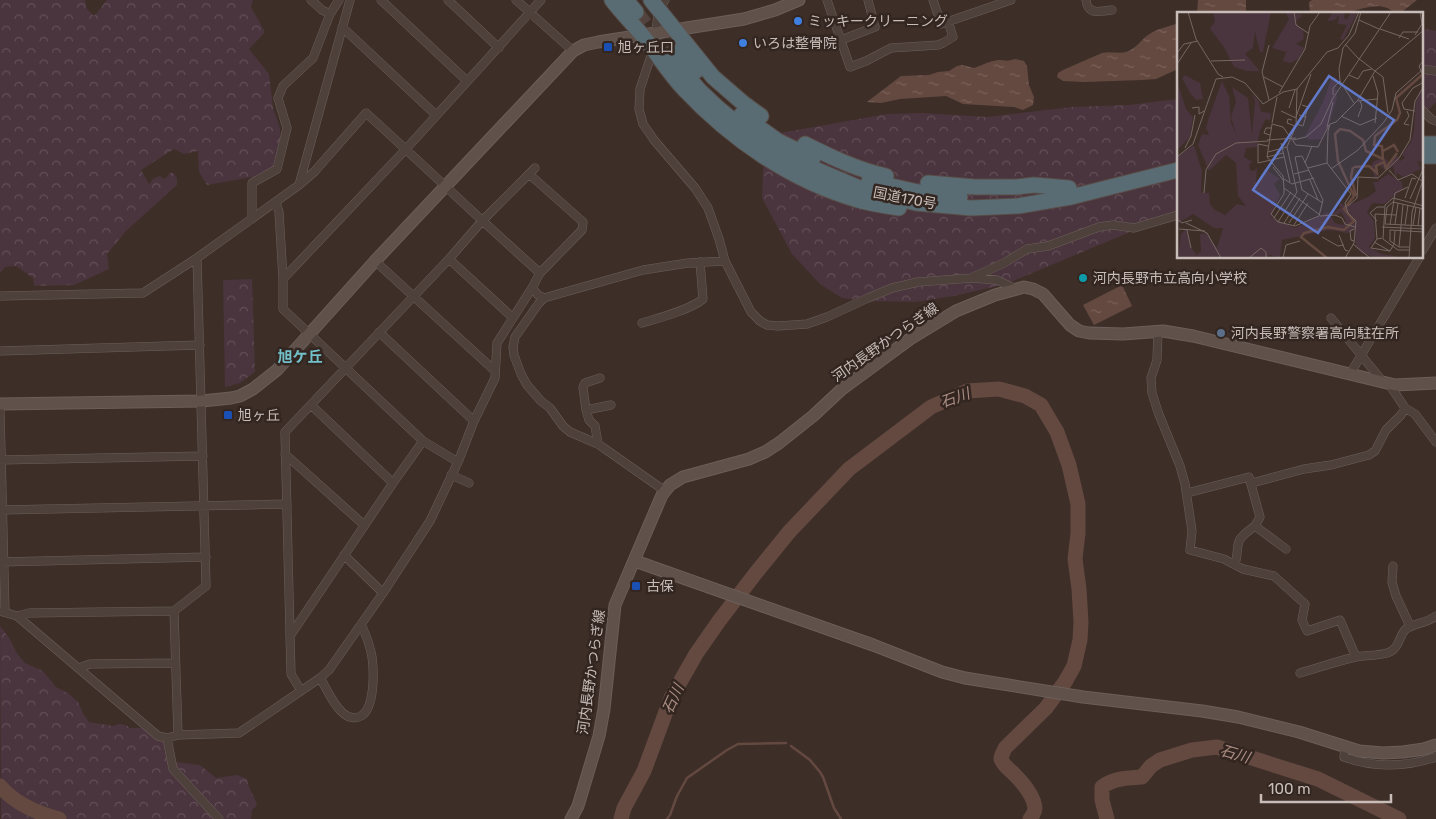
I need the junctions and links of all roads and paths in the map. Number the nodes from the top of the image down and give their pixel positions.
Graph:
1 (311, 0) edge
2 (339, 0) edge
3 (350, 0) edge
4 (381, 0) edge
5 (448, 0) edge
6 (516, 0) edge
7 (541, 0) edge
8 (612, 0) edge
9 (626, 0) edge
10 (800, 0) edge
11 (826, 0) edge
12 (868, 0) edge
13 (933, 0) edge
14 (1011, 0) edge
15 (1086, 0) edge
16 (993, 3) edge
17 (649, 5) edge
18 (1112, 10) dead end
19 (530, 13) junction
20 (330, 14) junction
21 (948, 21) junction
22 (342, 27) junction
23 (675, 30) junction
24 (649, 34) junction
25 (841, 40) junction
26 (499, 48) junction
27 (573, 51) junction
28 (653, 51) junction
29 (676, 55) tunnel mouth
30 (467, 81) junction
31 (1424, 112) edge
32 (436, 115) junction
33 (1436, 121) edge
34 (406, 149) junction
35 (1177, 160) edge
36 (1177, 170) edge
37 (299, 185) junction
38 (446, 185) junction
39 (1070, 192) junction
40 (276, 202) junction
41 (1177, 215) edge
42 (252, 219) junction
43 (482, 221) junction
44 (1436, 228) edge
45 (1424, 249) edge
46 (197, 258) junction
47 (449, 259) junction
48 (1418, 259) edge
49 (376, 261) junction
50 (726, 261) junction
51 (700, 262) junction
52 (540, 273) junction
53 (972, 278) junction
54 (283, 279) junction
55 (532, 288) junction
56 (1016, 289) junction
57 (0, 296) edge
58 (413, 296) junction
59 (544, 298) junction
60 (512, 318) junction
61 (1331, 318) dead end
62 (642, 324) dead end
63 (1158, 331) junction
64 (379, 332) junction
65 (308, 334) junction
66 (200, 346) junction
67 (0, 351) edge
68 (1362, 355) junction
69 (345, 368) junction
70 (495, 372) junction
71 (1350, 374) junction
72 (600, 378) dead end
73 (1386, 383) junction
74 (1436, 383) edge
75 (202, 401) junction
76 (0, 404) edge
77 (311, 405) junction
78 (611, 405) dead end
79 (1405, 408) junction
80 (586, 410) junction
81 (0, 411) edge
82 (474, 421) junction
83 (423, 441) junction
84 (1436, 442) edge
85 (598, 444) junction
86 (285, 454) junction
87 (203, 456) junction
88 (0, 460) edge
89 (458, 462) junction
90 (452, 475) junction
91 (393, 483) junction
92 (469, 483) dead end
93 (1252, 483) junction
94 (665, 491) junction
95 (1187, 493) junction
96 (287, 504) junction
97 (204, 505) junction
98 (1, 510) edge
99 (364, 525) junction
100 (1254, 526) junction
101 (1286, 549) dead end
102 (344, 555) junction
103 (206, 558) junction
104 (635, 561) junction
105 (2, 562) edge
106 (1235, 565) junction
107 (1393, 566) dead end
108 (383, 593) junction
109 (2, 611) edge
110 (174, 611) junction
111 (16, 616) junction
112 (1436, 616) edge
113 (361, 624) junction
114 (1410, 626) junction
115 (290, 636) junction
116 (1356, 657) junction
117 (175, 663) junction
118 (79, 668) junction
119 (1300, 673) dead end
120 (320, 678) junction
121 (301, 691) junction
122 (178, 735) junction
123 (167, 738) junction
124 (1436, 745) edge
125 (1345, 746) junction
126 (1436, 757) edge
127 (219, 819) edge
128 (571, 819) edge

1 - 20 street
2 - 20 street
3 - 22 street
4 - 30 street
5 - 26 street
6 - 19 street
7 - 19 street
8 - 24 highway
9 - 17 highway
10 - 23 street
11 - 25 street
12 - 25 street
13 - 21 street
14 - 16 street
15 - 18 street
16 - 21 street
17 - 23 highway
17 - 24 street
19 - 26 street
19 - 27 street
20 - 42 street
21 - 25 street
22 - 32 street
22 - 37 street
23 - 24 street
23 - 39 highway
24 - 27 street
24 - 28 highway
26 - 30 street
27 - 38 street
28 - 39 highway
28 - 50 street
29 - 39 highway, 国道170号
30 - 32 street
31 - 33 street
32 - 34 street
34 - 37 street
34 - 38 street
34 - 54 street
35 - 39 highway, 国道170号
36 - 39 highway, 国道170号
37 - 40 street
38 - 43 street
38 - 49 street
40 - 42 street
40 - 54 street
41 - 53 street
42 - 46 street
43 - 47 street
43 - 52 street
43 - 52 street
44 - 45 street
46 - 57 street
46 - 66 street
47 - 58 street
47 - 60 street
48 - 68 street
49 - 58 street
49 - 65 street
50 - 51 street
50 - 53 street
51 - 59 street
51 - 62 street
52 - 55 street
53 - 56 street
54 - 65 street
55 - 59 street
55 - 60 street
56 - 63 street, 河内長野かつらぎ線
56 - 94 street, 河内長野かつらぎ線
58 - 64 street
58 - 70 street
59 - 85 street
60 - 70 street
61 - 68 street
63 - 71 street, 河内長野かつらぎ線
63 - 95 street
64 - 69 street
64 - 82 street
65 - 69 street
65 - 75 street
66 - 67 street
66 - 75 street
68 - 71 street
68 - 73 street
69 - 77 street
69 - 83 street
70 - 82 street
71 - 73 street, 河内長野かつらぎ線
72 - 80 street
73 - 74 street, 河内長野かつらぎ線
73 - 79 street
75 - 76 street
75 - 87 street
77 - 86 street
77 - 91 street
78 - 80 street
79 - 84 street
79 - 93 street
80 - 85 street
81 - 88 street
82 - 89 street
83 - 89 street
83 - 91 street
85 - 94 street
86 - 96 street
86 - 99 street
87 - 88 street
87 - 97 street
88 - 98 street
89 - 90 street
90 - 92 street
90 - 108 street
91 - 99 street
93 - 95 street
93 - 100 street
94 - 104 street, 河内長野かつらぎ線
95 - 106 street
96 - 97 street
96 - 115 street
97 - 98 street
97 - 103 street
98 - 105 street
99 - 102 street
100 - 101 street
100 - 106 street
102 - 108 street
102 - 115 street
103 - 105 street
103 - 110 street
104 - 125 street
104 - 128 street, 河内長野かつらぎ線
105 - 109 street
106 - 116 street
107 - 114 street
108 - 113 street
109 - 111 street
110 - 111 street
110 - 117 street
111 - 118 street
112 - 114 street
113 - 120 street
113 - 120 street
114 - 116 street
115 - 121 street
116 - 119 street
117 - 118 street
117 - 122 street
118 - 123 street
120 - 121 street
121 - 122 street
122 - 123 street
123 - 127 street
124 - 125 street
125 - 126 street

